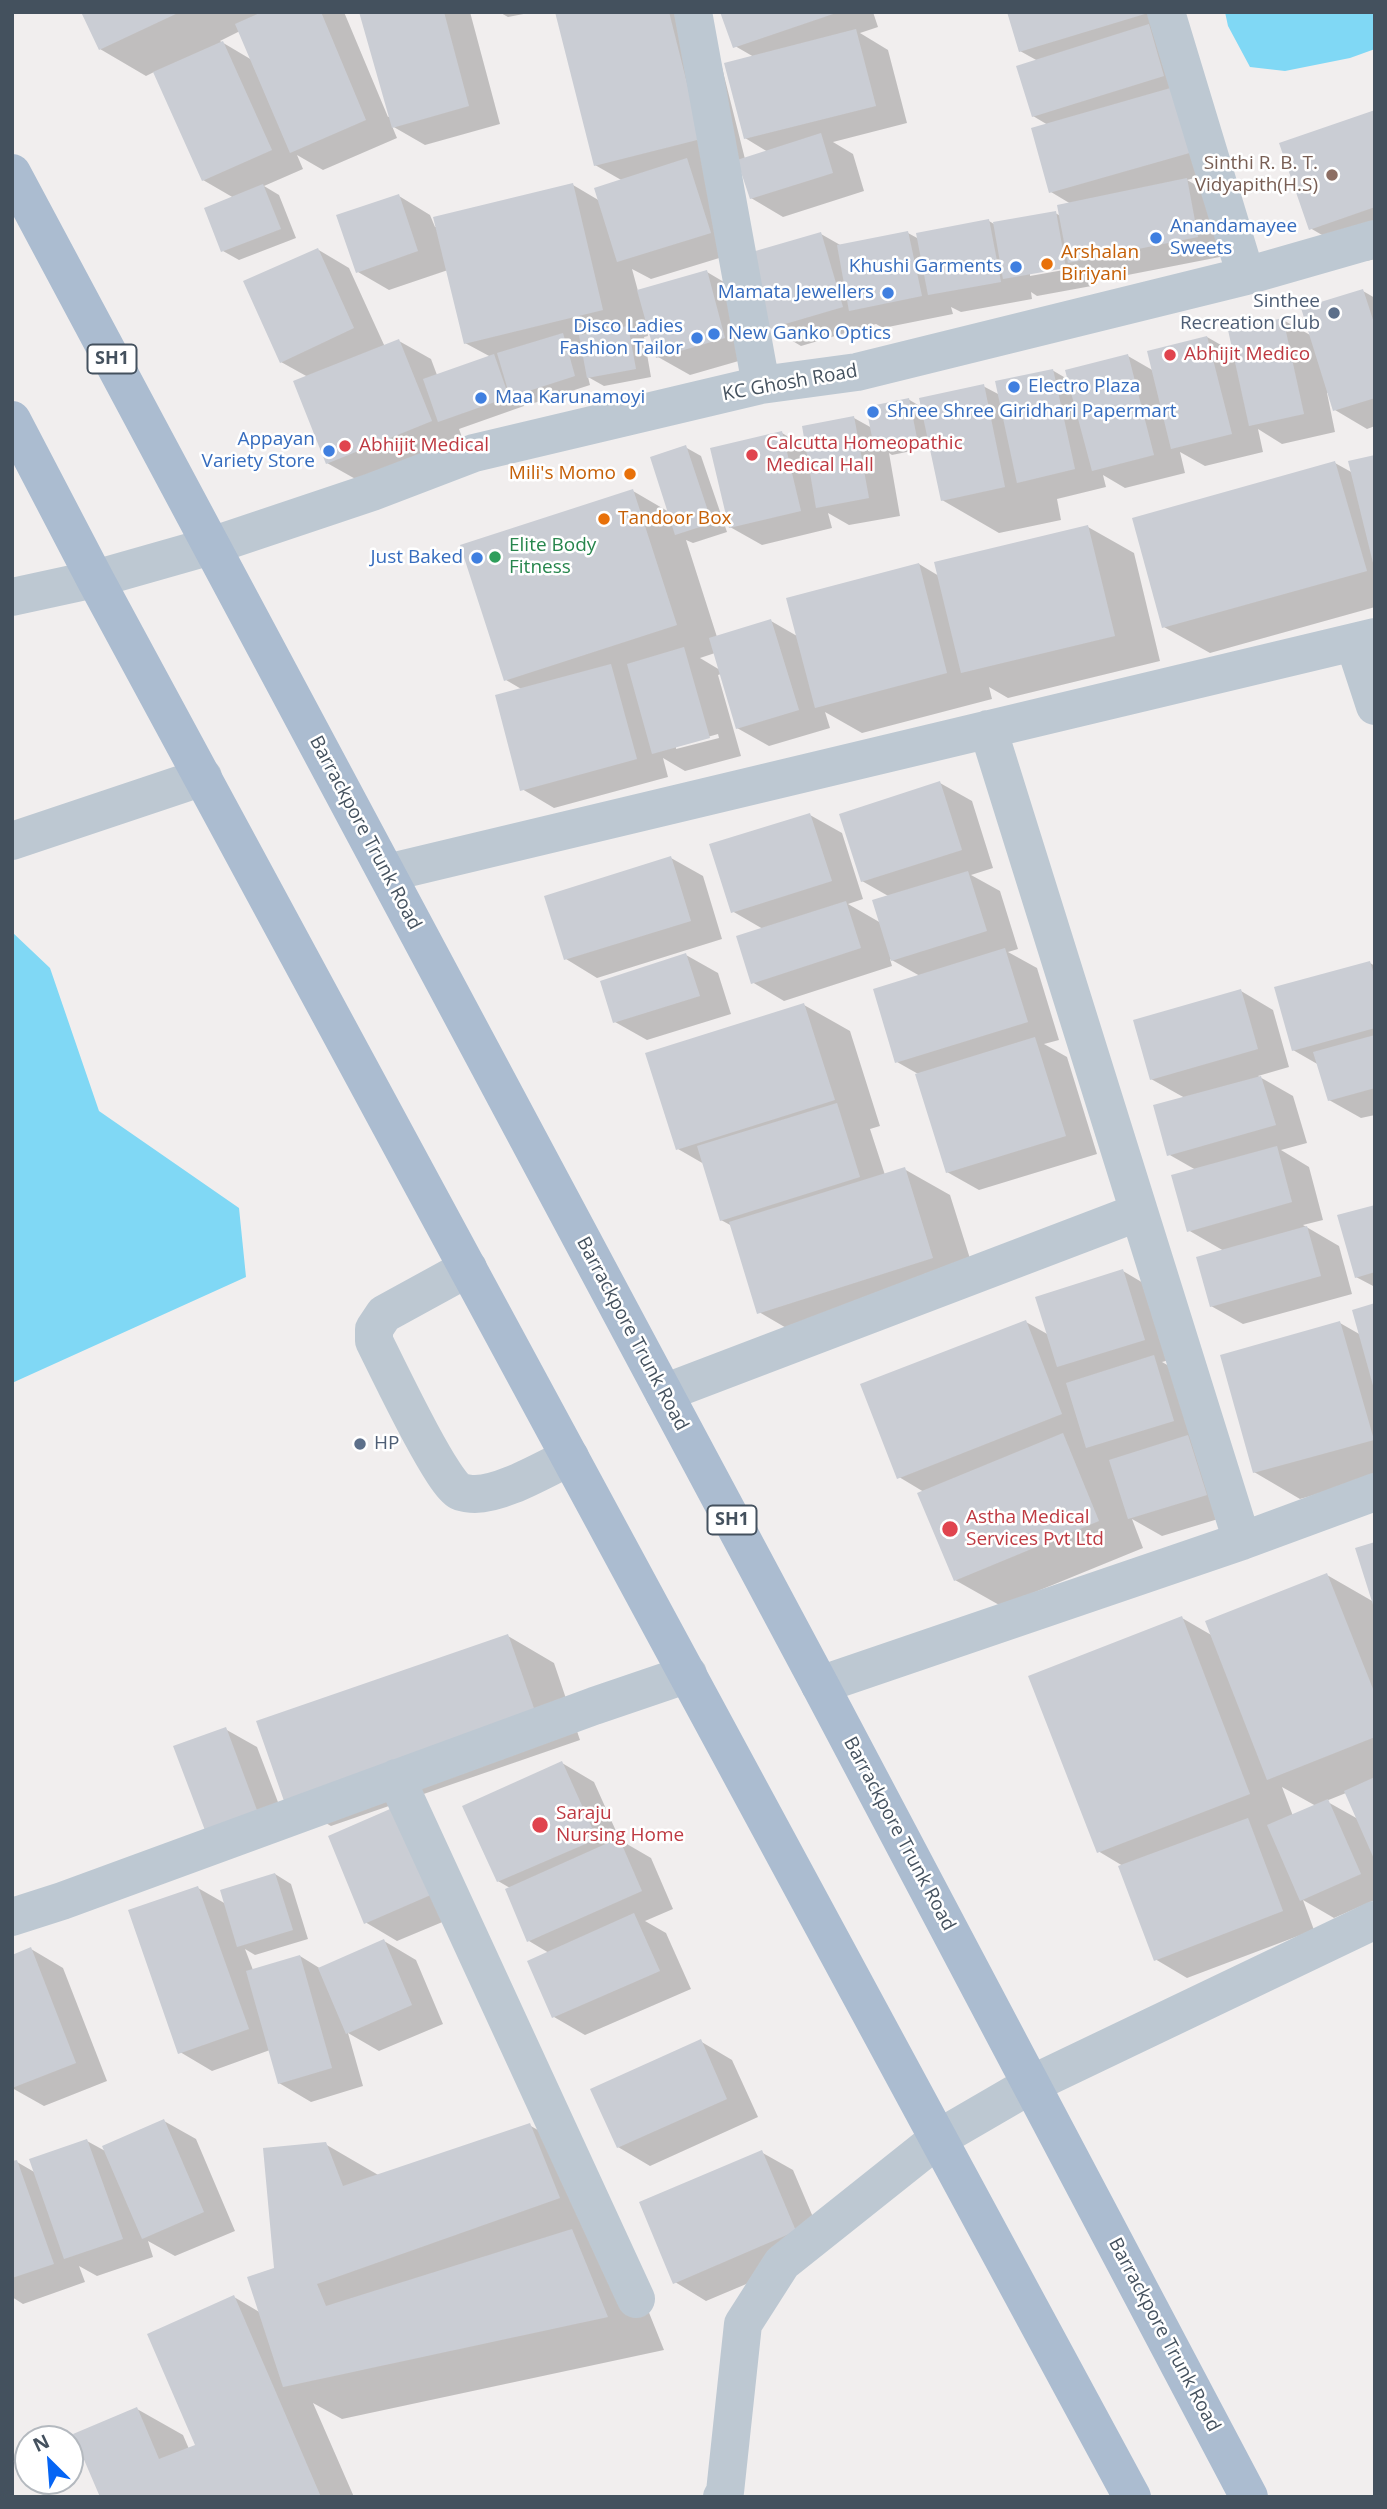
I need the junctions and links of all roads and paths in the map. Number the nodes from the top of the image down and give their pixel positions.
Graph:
1 (693, 12) edge
2 (1166, 12) edge
3 (12, 173) edge
4 (1375, 239) edge
5 (1246, 276) junction
6 (761, 385) junction
7 (12, 420) edge
8 (211, 546) junction
9 (95, 579) junction
10 (12, 597) edge
11 (1364, 639) edge
12 (1375, 706) edge
13 (988, 729) junction
14 (203, 777) junction
15 (12, 841) edge
16 (387, 873) junction
17 (1139, 1212) junction
18 (468, 1268) junction
19 (664, 1393) junction
20 (570, 1457) junction
21 (1375, 1492) edge
22 (1242, 1541) junction
23 (688, 1674) junction
24 (820, 1685) junction
25 (396, 1778) junction
26 (12, 1917) edge
27 (1375, 1920) edge
28 (1032, 2084) junction
29 (939, 2138) junction
30 (636, 2299) dead end
31 (722, 2497) edge
32 (1132, 2497) edge
33 (1249, 2497) edge

1 - 6 street
2 - 5 street
3 - 8 main road, Barrackpore Trunk Road / SH1
4 - 5 street, KC Ghosh Road
5 - 6 street, KC Ghosh Road
6 - 8 street, KC Ghosh Road
7 - 9 main road
8 - 9 street, KC Ghosh Road
8 - 16 main road, Barrackpore Trunk Road / SH1
9 - 10 street, KC Ghosh Road
9 - 14 main road
11 - 12 street
11 - 13 street
13 - 16 street
13 - 17 street
14 - 15 street
14 - 18 main road
16 - 19 main road, Barrackpore Trunk Road / SH1
17 - 19 street
17 - 22 street
18 - 20 main road
18 - 20 street
19 - 24 main road, Barrackpore Trunk Road / SH1
20 - 23 main road
21 - 22 street
22 - 24 street
23 - 25 street
23 - 29 main road
24 - 28 main road, Barrackpore Trunk Road / SH1
25 - 26 street
25 - 30 street
27 - 28 street
28 - 29 street
28 - 33 main road, Barrackpore Trunk Road / SH1
29 - 31 street
29 - 32 main road

